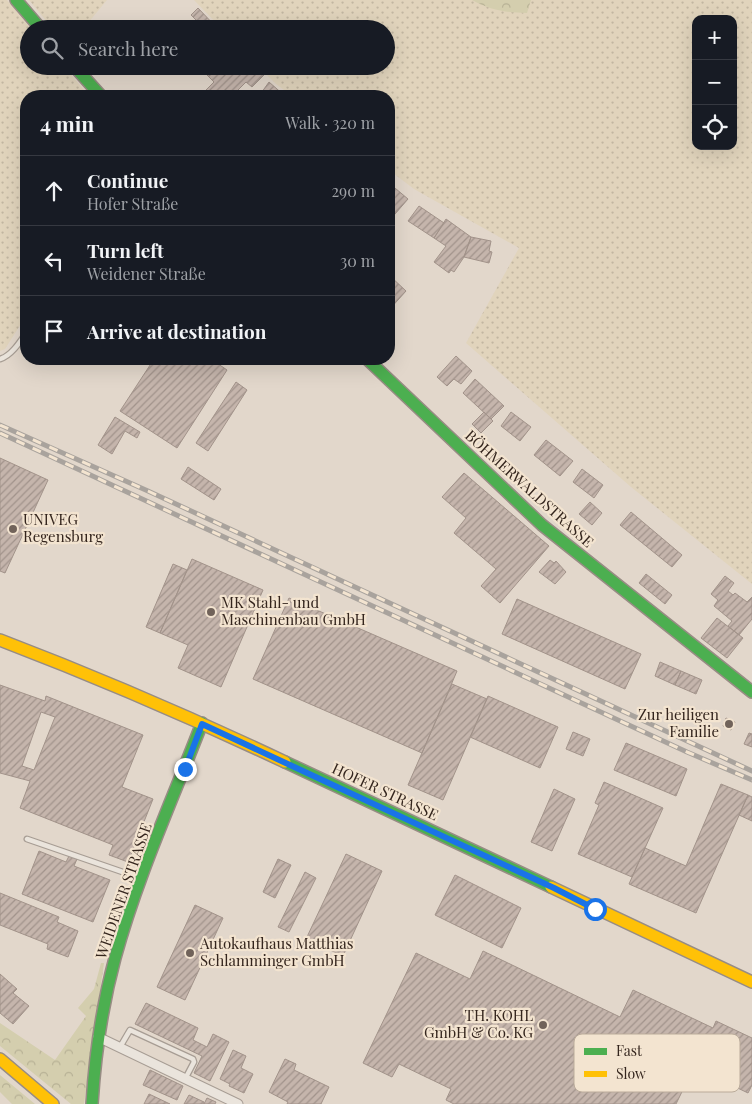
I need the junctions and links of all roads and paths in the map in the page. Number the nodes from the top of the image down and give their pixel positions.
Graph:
1 (16, 0) edge
2 (33, 20) edge
3 (82, 75) edge
4 (96, 90) edge
5 (20, 342) edge
6 (0, 359) edge
7 (373, 365) edge
8 (0, 640) edge
9 (752, 692) edge
10 (202, 724) junction
11 (27, 839) dead end
12 (142, 879) junction
13 (752, 982) edge
14 (98, 1037) junction
15 (120, 1048) junction
16 (0, 1059) edge
17 (185, 1079) junction
18 (53, 1104) edge
19 (92, 1104) edge
20 (238, 1104) edge

1 - 2 main road
3 - 4 main road
5 - 6 lane
7 - 9 main road, BÖHMERWALDSTRASSE
8 - 10 main road, HOFER STRASSE
10 - 12 main road, WEIDENER STRASSE
10 - 13 main road, HOFER STRASSE
11 - 12 lane
12 - 14 main road, WEIDENER STRASSE
14 - 15 street
14 - 19 main road, WEIDENER STRASSE
15 - 17 street
15 - 17 lane
16 - 18 main road
17 - 20 street

